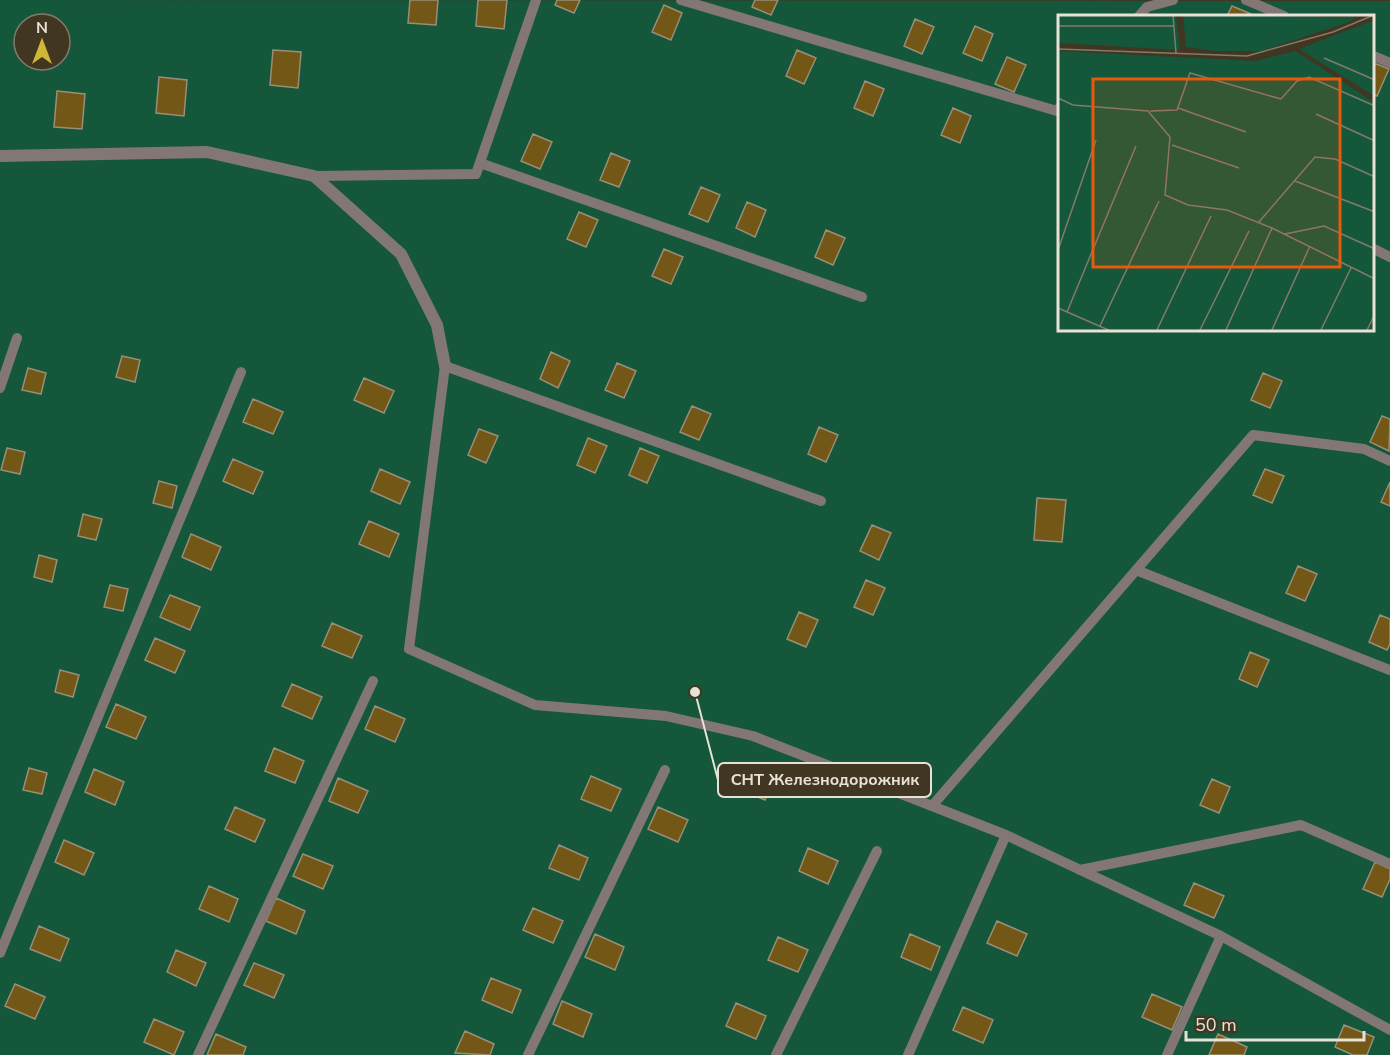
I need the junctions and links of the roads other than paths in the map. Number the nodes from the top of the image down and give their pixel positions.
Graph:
1 (536, 0) edge
2 (681, 0) edge
3 (1173, 0) edge
4 (1246, 0) edge
5 (1140, 15) edge
6 (1282, 15) edge
7 (1375, 56) edge
8 (1390, 63) edge
9 (1058, 110) edge
10 (0, 156) edge
11 (480, 162) junction
12 (314, 176) junction
13 (1375, 250) edge
14 (1390, 257) edge
15 (862, 297) dead end
16 (17, 338) dead end
17 (445, 366) junction
18 (241, 372) dead end
19 (0, 388) edge
20 (1390, 460) edge
21 (821, 501) dead end
22 (1136, 570) junction
23 (1390, 670) edge
24 (373, 681) dead end
25 (665, 770) dead end
26 (932, 806) junction
27 (1006, 835) junction
28 (877, 851) dead end
29 (1390, 864) edge
30 (1079, 870) junction
31 (1221, 936) junction
32 (0, 953) edge
33 (1390, 1030) edge
34 (198, 1055) edge
35 (528, 1055) edge
36 (776, 1055) edge
37 (908, 1055) edge
38 (1167, 1055) edge

1 - 11 lane
2 - 9 lane
3 - 5 lane
4 - 6 lane
7 - 8 lane
10 - 12 street
11 - 12 lane
11 - 15 lane
12 - 17 street
13 - 14 lane
16 - 19 lane
17 - 21 lane
17 - 26 lane
18 - 32 lane
20 - 22 lane
22 - 23 lane
22 - 26 lane
24 - 34 lane
25 - 35 lane
26 - 27 lane
27 - 30 lane
27 - 37 lane
28 - 36 lane
29 - 30 lane
30 - 31 lane
31 - 33 lane
31 - 38 lane

